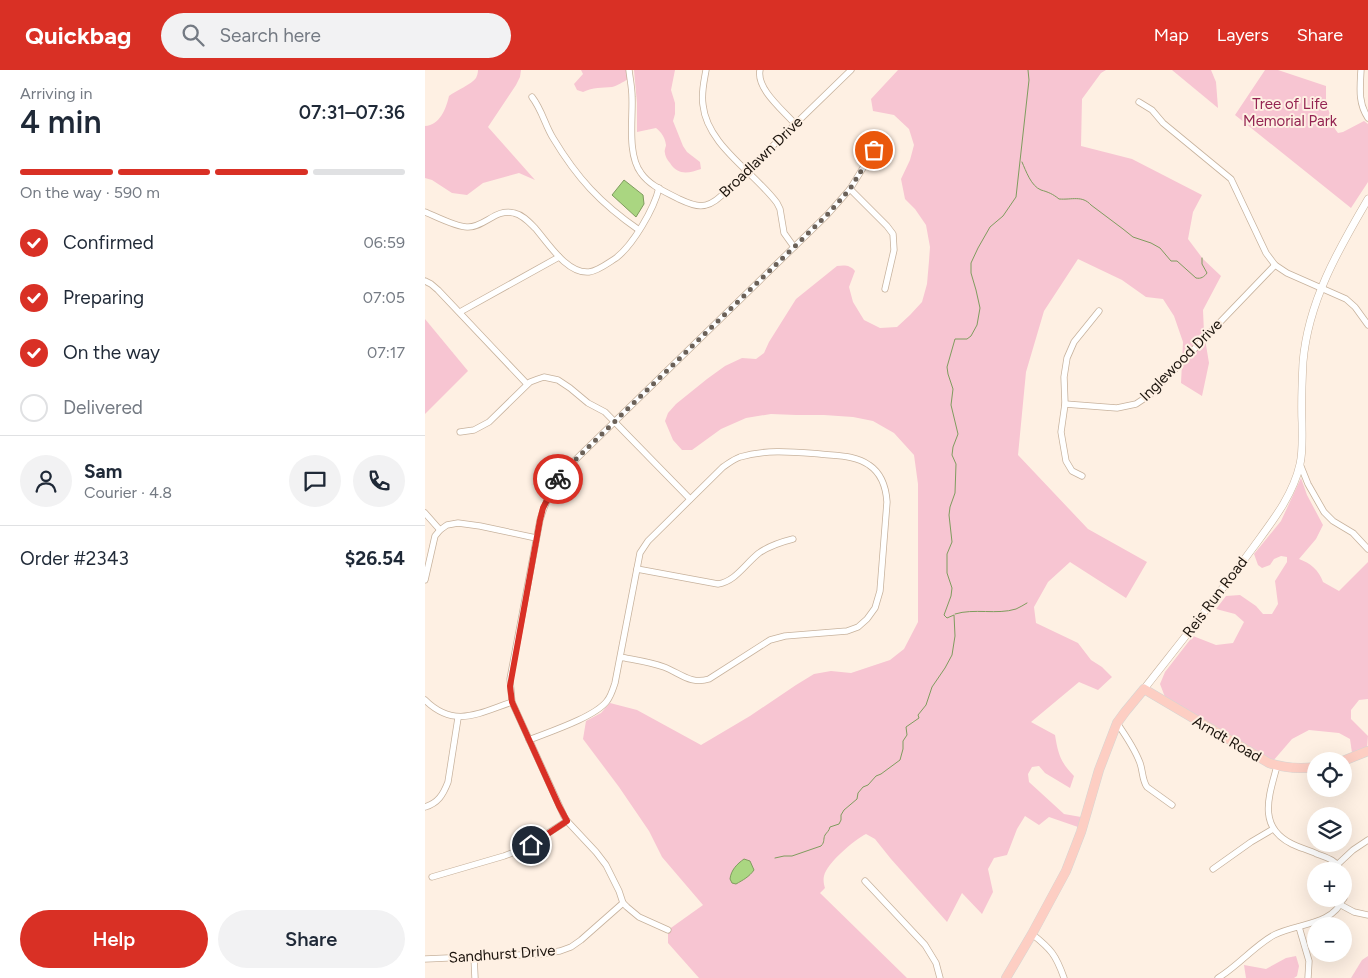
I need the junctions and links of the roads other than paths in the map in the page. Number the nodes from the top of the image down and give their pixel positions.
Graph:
1 (629, 70) edge
2 (706, 70) edge
3 (760, 70) edge
4 (851, 70) edge
5 (1361, 70) edge
6 (532, 97) dead end
7 (1139, 102) dead end
8 (1368, 118) edge
9 (795, 124) junction
10 (874, 150) dead end
11 (747, 171) junction
12 (659, 188) junction
13 (850, 189) junction
14 (1368, 199) edge
15 (425, 212) edge
16 (639, 230) junction
17 (794, 247) junction
18 (559, 257) junction
19 (1275, 265) junction
20 (425, 281) edge
21 (1321, 288) junction
22 (885, 289) dead end
23 (1099, 311) dead end
24 (460, 312) junction
25 (1368, 324) edge
26 (527, 384) junction
27 (1065, 404) junction
28 (615, 421) junction
29 (460, 432) dead end
30 (1300, 464) junction
31 (1082, 476) dead end
32 (690, 499) junction
33 (425, 513) edge
34 (440, 530) junction
35 (536, 538) junction
36 (793, 539) dead end
37 (1368, 549) edge
38 (637, 569) junction
39 (425, 580) edge
40 (620, 657) junction
41 (1144, 689) junction
42 (425, 700) edge
43 (512, 702) junction
44 (458, 718) junction
45 (1117, 723) junction
46 (529, 740) junction
47 (1368, 751) edge
48 (1352, 757) edge
49 (1277, 766) junction
50 (1307, 767) edge
51 (1172, 805) dead end
52 (425, 807) edge
53 (567, 821) junction
54 (1273, 829) junction
55 (1368, 840) edge
56 (1335, 862) edge
57 (1340, 862) edge
58 (1213, 869) dead end
59 (432, 877) dead end
60 (865, 881) dead end
61 (623, 903) junction
62 (1337, 907) edge
63 (1350, 907) edge
64 (1368, 915) edge
65 (1299, 927) junction
66 (668, 930) dead end
67 (1033, 934) junction
68 (474, 957) junction
69 (425, 959) edge
70 (475, 978) edge
71 (940, 978) edge
72 (1006, 978) edge
73 (1064, 978) edge
74 (1218, 978) edge
75 (1308, 978) edge

1 - 12 street
2 - 11 street
3 - 9 street
4 - 9 street, Broadlawn Drive
5 - 8 street
6 - 16 street
7 - 19 street
9 - 11 street, Broadlawn Drive
10 - 13 street
11 - 12 street, Broadlawn Drive
11 - 17 street
12 - 16 street
13 - 17 street
13 - 22 street
14 - 21 street, Reis Run Road
15 - 18 street
16 - 18 street
17 - 28 street
18 - 24 street
19 - 21 street
19 - 27 street, Inglewood Drive
20 - 24 street
21 - 25 street
21 - 30 street, Reis Run Road
23 - 27 street
24 - 26 street
26 - 28 street
26 - 29 street
27 - 31 street
28 - 32 street
28 - 35 street
30 - 37 street
30 - 41 street, Reis Run Road
32 - 38 street
32 - 40 street
33 - 34 street
34 - 35 street
34 - 39 street
35 - 43 street
36 - 38 street
38 - 40 street
40 - 46 street
41 - 45 main road, Reis Run Road
41 - 49 main road, Arndt Road
42 - 44 street
43 - 44 street
43 - 46 street
44 - 52 street
45 - 51 street
45 - 67 main road, Reis Run Road
46 - 53 street
47 - 48 main road
49 - 50 main road, Arndt Road
49 - 54 street
53 - 59 street
53 - 61 street
54 - 56 street
54 - 58 street
55 - 57 street
60 - 71 street
61 - 66 street
61 - 68 street, Sandhurst Drive
62 - 65 street
63 - 64 street
65 - 74 street
65 - 75 street
67 - 72 main road, Reis Run Road
67 - 73 street
68 - 69 street, Sandhurst Drive
68 - 70 street

